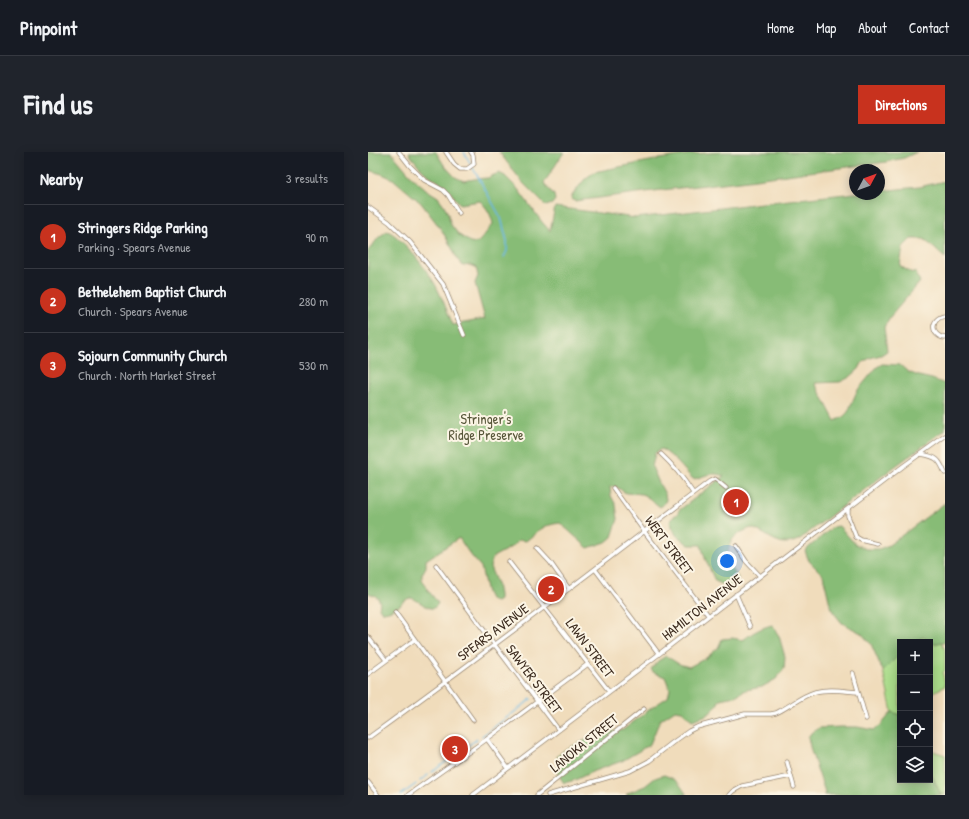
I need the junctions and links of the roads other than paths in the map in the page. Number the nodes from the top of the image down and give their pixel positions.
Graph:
1 (399, 152) edge
2 (446, 152) edge
3 (471, 152) edge
4 (368, 207) edge
5 (459, 212) dead end
6 (945, 316) edge
7 (464, 335) dead end
8 (945, 338) edge
9 (945, 436) edge
10 (661, 454) dead end
11 (921, 454) junction
12 (945, 473) edge
13 (613, 488) dead end
14 (726, 488) dead end
15 (693, 493) junction
16 (848, 510) junction
17 (644, 531) junction
18 (878, 544) dead end
19 (736, 546) dead end
20 (536, 548) dead end
21 (509, 562) dead end
22 (436, 565) dead end
23 (595, 570) junction
24 (760, 576) junction
25 (569, 589) junction
26 (736, 594) junction
27 (544, 607) junction
28 (395, 612) dead end
29 (708, 615) junction
30 (750, 627) dead end
31 (368, 637) edge
32 (414, 640) junction
33 (494, 644) junction
34 (659, 654) junction
35 (386, 660) junction
36 (588, 664) junction
37 (853, 673) dead end
38 (368, 674) edge
39 (445, 682) junction
40 (609, 691) junction
41 (858, 692) junction
42 (537, 702) junction
43 (644, 709) dead end
44 (866, 719) dead end
45 (473, 720) dead end
46 (558, 729) junction
47 (368, 738) edge
48 (486, 739) junction
49 (786, 762) dead end
50 (508, 768) junction
51 (791, 776) junction
52 (368, 782) edge
53 (794, 787) dead end
54 (378, 795) edge
55 (408, 795) edge
56 (473, 795) edge
57 (537, 795) edge
58 (548, 795) edge
59 (729, 795) edge

1 - 5 street
2 - 3 street
4 - 7 street
6 - 8 street
9 - 11 street, HAMILTON AVENUE
10 - 15 street
11 - 12 street
11 - 16 street, HAMILTON AVENUE
13 - 17 street, WERT STREET
14 - 15 street, SPEARS AVENUE
15 - 17 street, SPEARS AVENUE
16 - 18 street
16 - 24 street, HAMILTON AVENUE
17 - 23 street, SPEARS AVENUE
17 - 29 street, WERT STREET
19 - 24 street
20 - 25 street
21 - 27 street, LAWN STREET
22 - 33 street, SAWYER STREET
23 - 25 street, SPEARS AVENUE
23 - 34 street
24 - 26 street, HAMILTON AVENUE
25 - 27 street, SPEARS AVENUE
26 - 29 street, HAMILTON AVENUE
26 - 30 street
27 - 33 street, SPEARS AVENUE
27 - 36 street, LAWN STREET
28 - 32 street
29 - 34 street, HAMILTON AVENUE
31 - 35 street
32 - 35 street
32 - 39 street
33 - 39 street, SPEARS AVENUE
33 - 42 street, SAWYER STREET
34 - 40 street, HAMILTON AVENUE
35 - 38 street
36 - 40 street, LAWN STREET
36 - 42 street
37 - 41 street
39 - 45 street
39 - 47 street, SPEARS AVENUE
40 - 46 street, HAMILTON AVENUE
41 - 44 street
41 - 58 street
42 - 46 street, SAWYER STREET
42 - 48 street
43 - 57 street, LANOKA STREET
46 - 50 street, HAMILTON AVENUE
48 - 50 street
48 - 55 street
49 - 51 street
50 - 56 street, HAMILTON AVENUE
51 - 53 street
51 - 59 street
52 - 54 street

